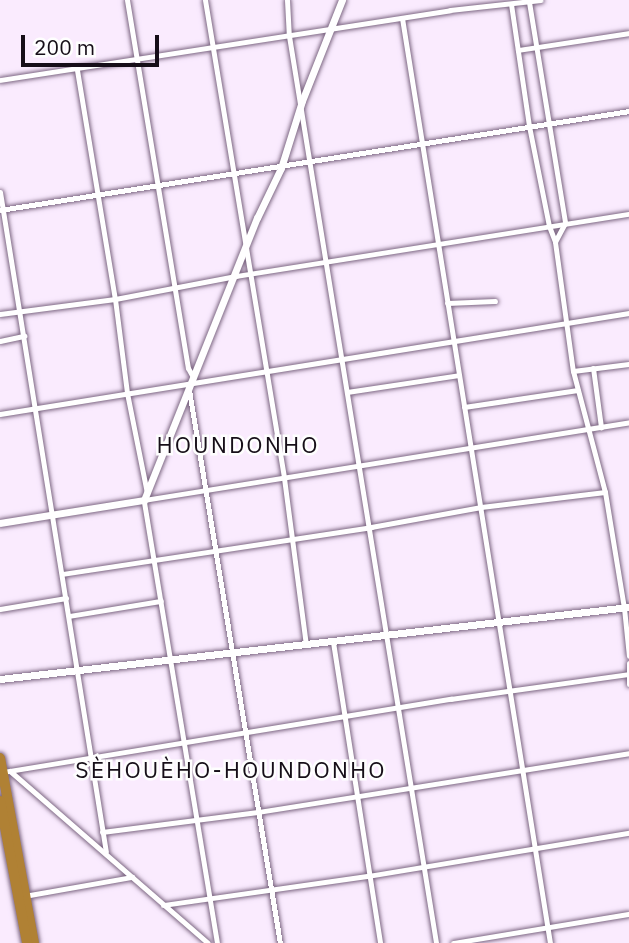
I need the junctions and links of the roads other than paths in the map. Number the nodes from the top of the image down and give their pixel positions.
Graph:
1 (127, 0) edge
2 (205, 0) edge
3 (287, 0) edge
4 (342, 0) edge
5 (540, 0) edge
6 (529, 2) junction
7 (511, 4) junction
8 (402, 18) junction
9 (330, 29) junction
10 (629, 33) edge
11 (289, 36) junction
12 (536, 47) junction
13 (211, 49) junction
14 (518, 50) junction
15 (138, 61) junction
16 (77, 70) junction
17 (0, 80) edge
18 (302, 101) junction
19 (629, 111) edge
20 (549, 123) junction
21 (529, 126) junction
22 (422, 146) junction
23 (312, 162) junction
24 (281, 168) junction
25 (233, 174) junction
26 (158, 186) junction
27 (0, 192) edge
28 (97, 196) junction
29 (1, 210) edge
30 (629, 214) edge
31 (565, 223) junction
32 (549, 226) junction
33 (555, 242) junction
34 (438, 246) junction
35 (245, 251) junction
36 (327, 261) junction
37 (250, 274) junction
38 (236, 276) junction
39 (176, 288) junction
40 (115, 299) junction
41 (495, 301) dead end
42 (447, 303) junction
43 (21, 311) junction
44 (629, 313) edge
45 (0, 314) edge
46 (565, 324) junction
47 (24, 336) junction
48 (453, 340) junction
49 (0, 341) edge
50 (341, 359) junction
51 (629, 364) edge
52 (593, 368) junction
53 (266, 370) junction
54 (573, 371) junction
55 (459, 375) junction
56 (191, 382) junction
57 (578, 390) junction
58 (347, 392) junction
59 (127, 393) junction
60 (464, 407) junction
61 (35, 408) junction
62 (0, 414) edge
63 (629, 422) edge
64 (601, 427) junction
65 (589, 429) junction
66 (472, 447) junction
67 (360, 466) junction
68 (284, 478) junction
69 (208, 491) junction
70 (604, 492) junction
71 (145, 496) junction
72 (481, 507) junction
73 (52, 514) junction
74 (0, 523) edge
75 (371, 527) junction
76 (293, 539) junction
77 (217, 551) junction
78 (153, 561) junction
79 (62, 574) junction
80 (66, 598) junction
81 (160, 601) junction
82 (627, 607) edge
83 (0, 609) edge
84 (69, 616) junction
85 (499, 623) junction
86 (388, 635) junction
87 (333, 642) junction
88 (306, 644) junction
89 (233, 653) junction
90 (629, 656) edge
91 (170, 660) junction
92 (629, 663) edge
93 (76, 668) junction
94 (628, 674) edge
95 (0, 679) edge
96 (629, 684) edge
97 (509, 690) junction
98 (399, 707) junction
99 (344, 717) junction
100 (246, 734) junction
101 (184, 742) junction
102 (629, 753) edge
103 (90, 757) junction
104 (0, 758) edge
105 (520, 769) junction
106 (4, 772) edge
107 (411, 787) junction
108 (356, 796) junction
109 (0, 801) edge
110 (258, 812) junction
111 (197, 818) junction
112 (102, 832) junction
113 (629, 833) edge
114 (10, 843) junction
115 (534, 849) junction
116 (106, 852) junction
117 (425, 867) junction
118 (368, 876) junction
119 (132, 877) junction
120 (270, 890) junction
121 (24, 896) junction
122 (209, 899) junction
123 (163, 905) junction
124 (24, 914) junction
125 (629, 914) edge
126 (548, 925) junction
127 (27, 943) edge
128 (34, 943) edge
129 (208, 943) edge
130 (217, 943) edge
131 (280, 943) edge
132 (380, 943) edge
133 (436, 943) edge
134 (453, 943) edge
135 (550, 943) edge

1 - 15 street
2 - 13 street
3 - 11 street
4 - 9 main road
5 - 6 street
6 - 7 street
6 - 12 street
7 - 8 street
7 - 14 street
8 - 9 street
8 - 22 street
9 - 11 street
9 - 18 main road
10 - 12 street
11 - 13 street
11 - 18 street
12 - 14 street
12 - 20 street
13 - 15 street
13 - 25 street
14 - 21 street
15 - 16 street
15 - 26 street
16 - 17 street
16 - 28 street
18 - 23 street
18 - 24 main road
19 - 20 street
20 - 21 street
20 - 31 street
21 - 22 street
21 - 32 street
22 - 23 street
22 - 34 street
23 - 24 street
23 - 36 street
24 - 25 street
24 - 35 main road
25 - 26 street
25 - 35 street
26 - 28 street
26 - 39 street
27 - 29 street
28 - 29 street
28 - 40 street
29 - 43 street
30 - 31 street
31 - 32 street
31 - 33 street
32 - 33 street
32 - 34 street
33 - 46 street
34 - 36 street
34 - 42 street
35 - 37 street
35 - 38 main road
36 - 37 street
36 - 50 street
37 - 38 street
37 - 53 street
38 - 39 street
38 - 56 main road
39 - 40 street
39 - 56 street
40 - 43 street
40 - 59 street
41 - 42 street
42 - 48 street
43 - 45 street
43 - 47 street
44 - 46 street
46 - 48 street
46 - 54 street
47 - 49 street
47 - 61 street
48 - 50 street
48 - 55 street
50 - 53 street
50 - 58 street
51 - 52 street
52 - 54 street
52 - 64 street
53 - 56 street
53 - 68 street
54 - 57 street
55 - 58 street
55 - 60 street
56 - 59 street
56 - 69 street
56 - 71 main road
57 - 60 street
57 - 65 street
58 - 67 street
59 - 61 street
59 - 71 street
60 - 66 street
61 - 62 street
61 - 73 street
63 - 64 street
64 - 65 street
65 - 66 street
65 - 70 street
66 - 67 street
66 - 72 street
67 - 68 street
67 - 75 street
68 - 69 street
68 - 76 street
69 - 71 street
69 - 77 street
70 - 72 street
70 - 82 street
71 - 73 main road
71 - 78 street
72 - 75 street
72 - 85 street
73 - 74 main road
73 - 79 street
75 - 76 street
75 - 86 street
76 - 77 street
76 - 88 street
77 - 78 street
77 - 89 street
78 - 79 street
78 - 81 street
79 - 80 street
80 - 83 street
80 - 84 street
81 - 84 street
81 - 91 street
82 - 85 main road
82 - 90 street
84 - 93 street
85 - 86 main road
85 - 97 street
86 - 87 main road
86 - 98 street
87 - 88 main road
87 - 99 street
88 - 89 main road
89 - 91 main road
89 - 100 street
91 - 93 main road
91 - 101 street
92 - 94 street
93 - 95 main road
93 - 103 street
94 - 96 street
94 - 97 street
97 - 98 street
97 - 105 street
98 - 99 street
98 - 107 street
99 - 100 street
99 - 108 street
100 - 101 street
100 - 110 street
101 - 103 street
101 - 111 street
102 - 105 street
103 - 106 street
103 - 112 street
104 - 106 highway
105 - 107 street
105 - 115 street
106 - 114 highway
106 - 116 street
107 - 108 street
107 - 117 street
108 - 110 street
108 - 118 street
109 - 114 highway
110 - 111 street
110 - 120 street
111 - 112 street
111 - 122 street
112 - 116 street
113 - 115 street
114 - 121 highway
114 - 124 highway
115 - 117 street
115 - 126 street
116 - 119 street
117 - 118 street
117 - 133 street
118 - 120 street
118 - 132 street
119 - 121 street
119 - 123 street
120 - 122 street
120 - 131 street
121 - 124 highway
122 - 123 street
122 - 130 street
123 - 129 street
124 - 127 highway
124 - 128 highway
125 - 126 street
126 - 134 street
126 - 135 street

